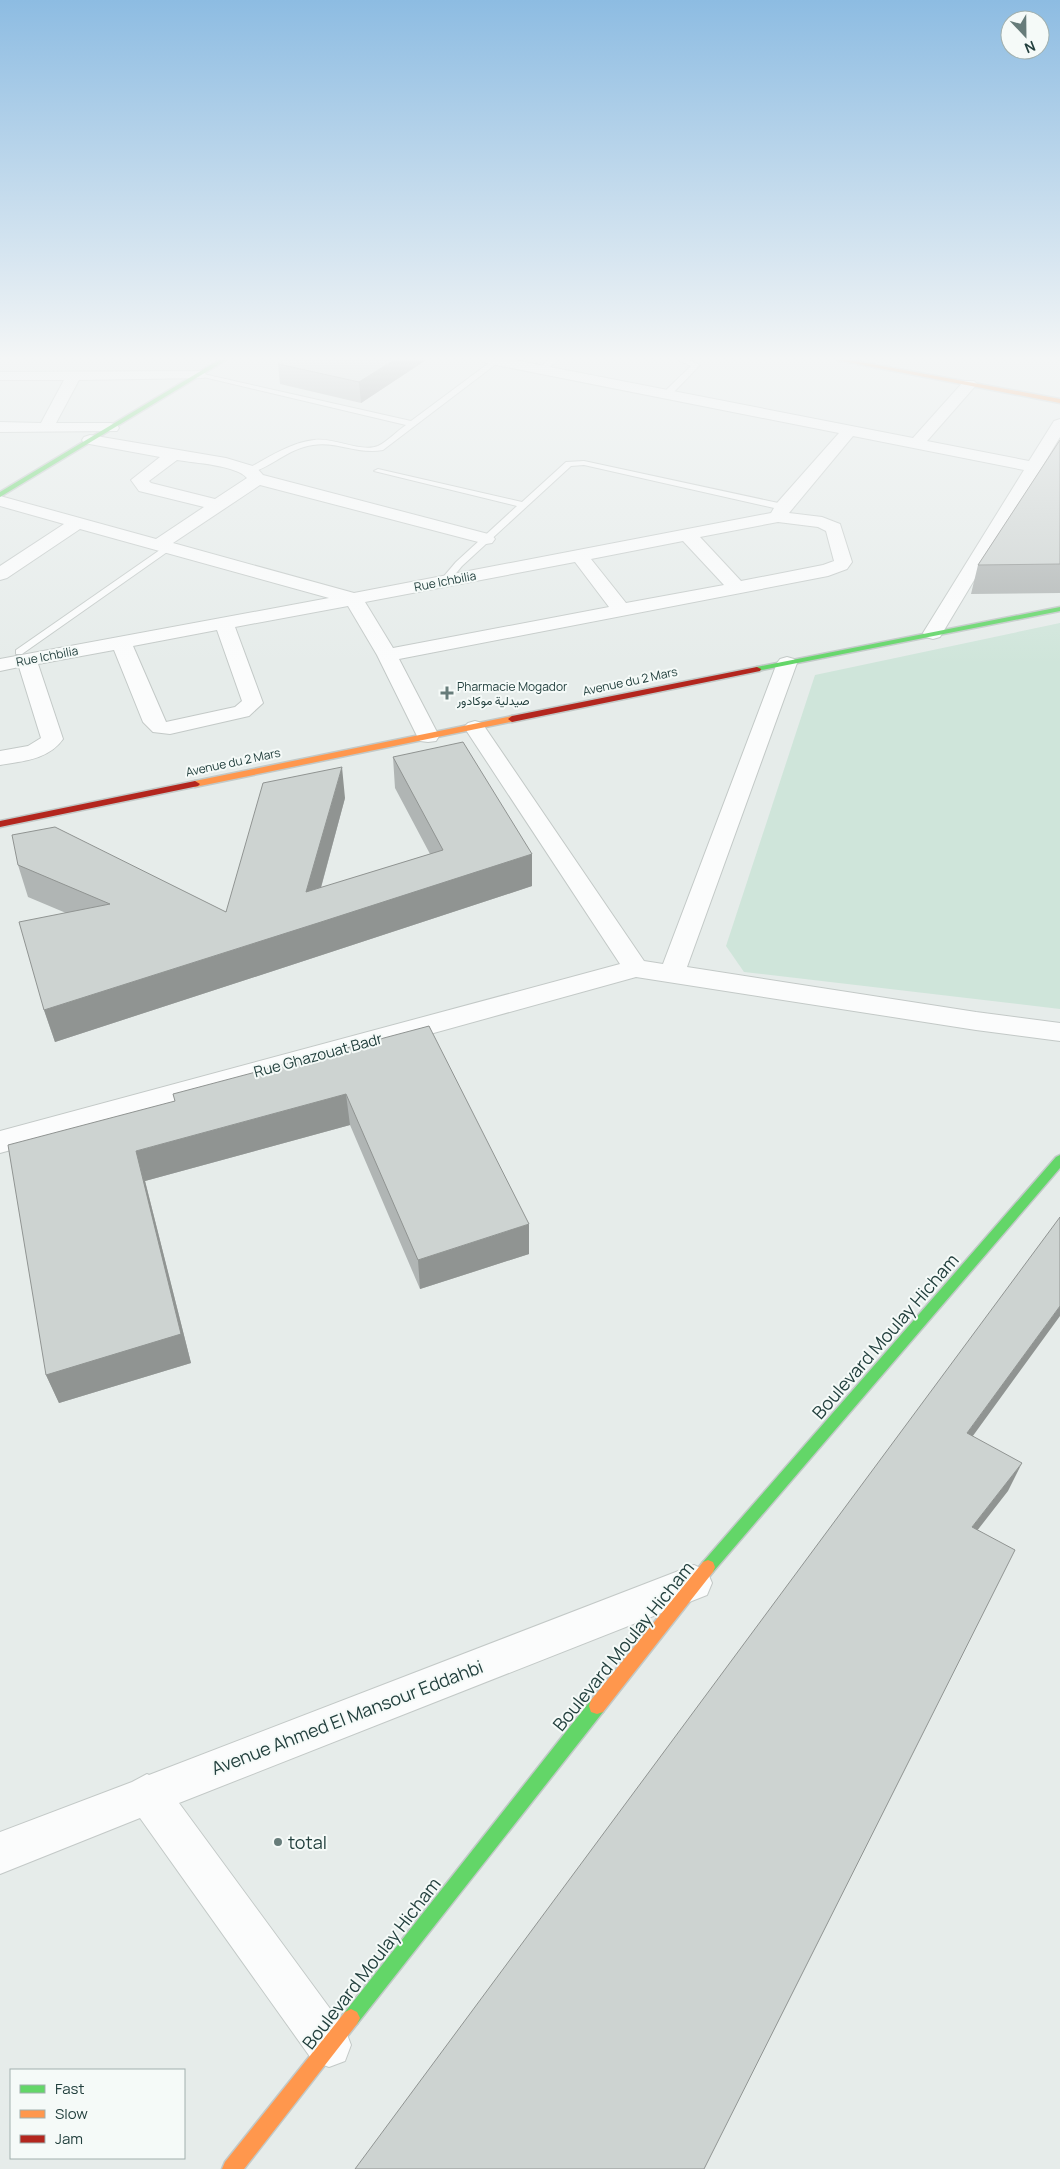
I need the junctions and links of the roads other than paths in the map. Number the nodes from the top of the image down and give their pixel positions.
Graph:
1 (55, 461) edge
2 (165, 461) edge
3 (214, 461) edge
4 (274, 461) edge
5 (823, 461) edge
6 (1006, 461) edge
7 (1037, 461) edge
8 (1034, 467) junction
9 (378, 471) dead end
10 (253, 475) junction
11 (0, 495) edge
12 (0, 502) edge
13 (218, 505) junction
14 (523, 505) junction
15 (780, 512) junction
16 (77, 523) junction
17 (687, 534) junction
18 (486, 539) junction
19 (163, 546) junction
20 (579, 555) junction
21 (0, 574) edge
22 (444, 582) junction
23 (737, 588) junction
24 (354, 599) junction
25 (1060, 609) edge
26 (622, 610) junction
27 (224, 623) junction
28 (934, 633) junction
29 (120, 642) junction
30 (0, 645) edge
31 (387, 655) junction
32 (27, 656) junction
33 (787, 663) junction
34 (0, 665) edge
35 (475, 727) junction
36 (428, 736) junction
37 (0, 758) edge
38 (0, 824) edge
39 (636, 968) junction
40 (672, 974) junction
41 (1060, 1032) edge
42 (0, 1142) edge
43 (1060, 1160) edge
44 (694, 1582) junction
45 (147, 1794) junction
46 (0, 1853) edge
47 (329, 2045) junction
48 (232, 2169) edge

1 - 11 street
2 - 13 street
3 - 10 street
4 - 10 lane
5 - 15 street
6 - 8 street
7 - 8 street
8 - 28 street
9 - 14 lane
10 - 13 street
10 - 18 street
12 - 16 street
13 - 19 street
14 - 15 lane
14 - 18 lane
15 - 17 street, Rue Ichbilia
15 - 23 street, Rue Ichbilia
16 - 19 street
16 - 21 street
17 - 20 street, Rue Ichbilia
17 - 23 street
18 - 22 lane
19 - 24 street
19 - 32 lane
20 - 22 street, Rue Ichbilia
20 - 26 street
22 - 24 street, Rue Ichbilia
23 - 26 street
24 - 27 street, Rue Ichbilia
24 - 31 street
25 - 28 street, Avenue du 2 Mars
26 - 31 street
27 - 29 street, Rue Ichbilia
27 - 29 street
28 - 33 street, Avenue du 2 Mars
29 - 32 street, Rue Ichbilia
30 - 32 street
31 - 36 street
32 - 34 street, Rue Ichbilia
32 - 37 street
33 - 35 street, Avenue du 2 Mars
33 - 40 street
35 - 36 street, Avenue du 2 Mars
35 - 39 street
36 - 38 street, Avenue du 2 Mars
39 - 40 street
39 - 42 street, Rue Ghazouat Badr
40 - 41 street
43 - 44 street, Boulevard Moulay Hicham
44 - 45 street, Avenue Ahmed El Mansour Eddahbi
44 - 47 street, Boulevard Moulay Hicham
45 - 46 street, Avenue Ahmed El Mansour Eddahbi
45 - 47 street
47 - 48 street, Boulevard Moulay Hicham

